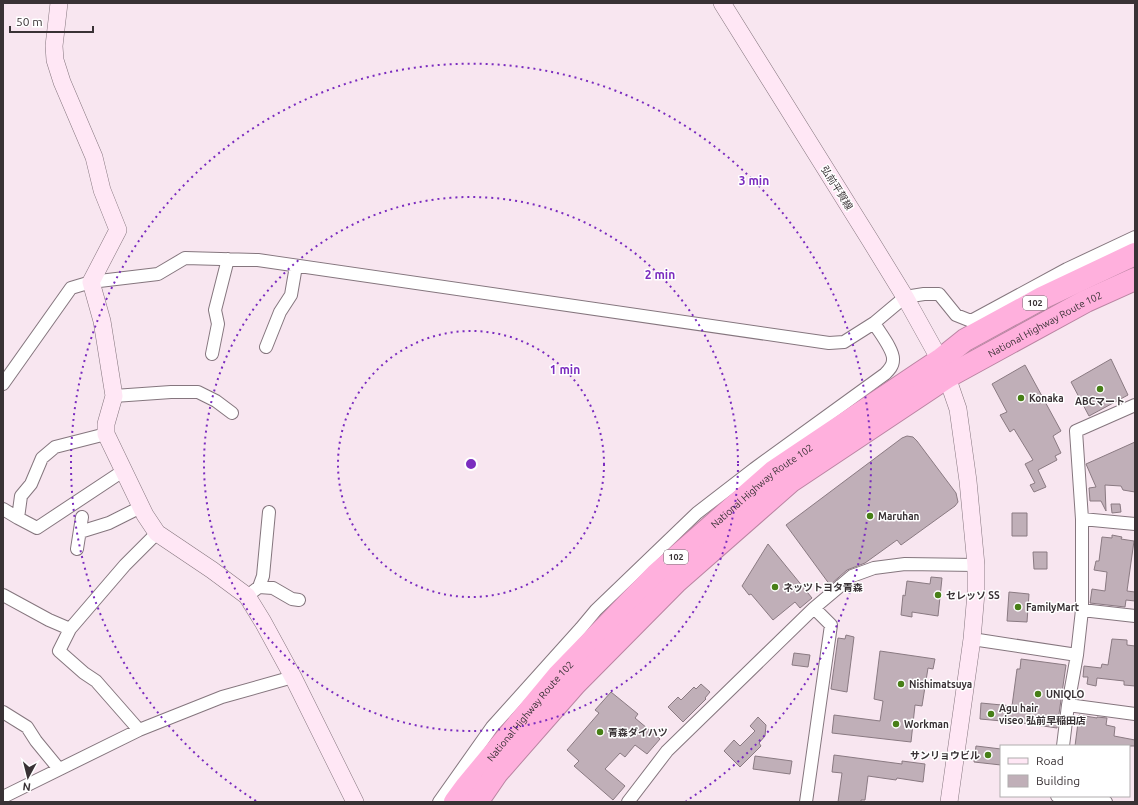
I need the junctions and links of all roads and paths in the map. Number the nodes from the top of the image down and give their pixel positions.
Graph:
1 (59, 3) edge
2 (722, 3) edge
3 (1135, 237) edge
4 (1135, 254) edge
5 (228, 260) junction
6 (296, 266) junction
7 (1135, 279) edge
8 (91, 282) junction
9 (905, 297) junction
10 (874, 323) junction
11 (266, 347) dead end
12 (212, 354) dead end
13 (943, 368) junction
14 (3, 384) edge
15 (114, 396) junction
16 (1135, 405) edge
17 (232, 413) dead end
18 (106, 434) junction
19 (123, 471) junction
20 (141, 507) junction
21 (3, 509) edge
22 (269, 512) dead end
23 (82, 517) dead end
24 (18, 518) junction
25 (1082, 519) junction
26 (1135, 524) edge
27 (80, 532) junction
28 (157, 533) junction
29 (77, 549) dead end
30 (976, 565) junction
31 (253, 592) junction
32 (3, 595) edge
33 (299, 600) dead end
34 (814, 608) junction
35 (1082, 610) junction
36 (1135, 616) edge
37 (70, 629) junction
38 (972, 639) junction
39 (1077, 655) junction
40 (293, 677) junction
41 (1068, 705) junction
42 (3, 712) edge
43 (1135, 714) edge
44 (139, 730) junction
45 (1063, 745) edge
46 (59, 769) junction
47 (3, 797) edge
48 (1065, 797) edge
49 (355, 802) edge
50 (439, 802) edge
51 (455, 802) edge
52 (478, 802) edge
53 (628, 802) edge
54 (806, 802) edge
55 (949, 802) edge
56 (1106, 802) edge

1 - 8 street
2 - 9 street, 弘前平賀線
3 - 9 street
4 - 13 highway, National Highway Route 102 / 102
5 - 6 street
5 - 8 street
5 - 12 street
6 - 10 street
6 - 11 street
7 - 13 highway, National Highway Route 102 / 102
8 - 14 street
8 - 15 street
9 - 10 street
9 - 13 street, 弘前平賀線
10 - 50 street
13 - 30 street, 弘前平賀線
13 - 51 highway, National Highway Route 102 / 102
13 - 52 highway, National Highway Route 102 / 102
15 - 17 street
15 - 18 street
16 - 25 street
18 - 19 street
18 - 24 street
19 - 20 street
19 - 24 street
20 - 27 street
20 - 28 street
21 - 24 street
22 - 31 street
23 - 27 street
25 - 26 street
25 - 35 street
27 - 29 street
28 - 31 street
28 - 37 street
30 - 34 street
30 - 38 street, 弘前平賀線
31 - 33 street
31 - 40 street
32 - 37 street
34 - 53 street
34 - 54 street
35 - 36 street
35 - 39 street
37 - 44 street
38 - 39 street
38 - 55 street, 弘前平賀線
39 - 41 street
40 - 44 street
40 - 49 street
41 - 43 street
41 - 45 street
42 - 46 street
44 - 46 street
46 - 47 street
48 - 56 street

